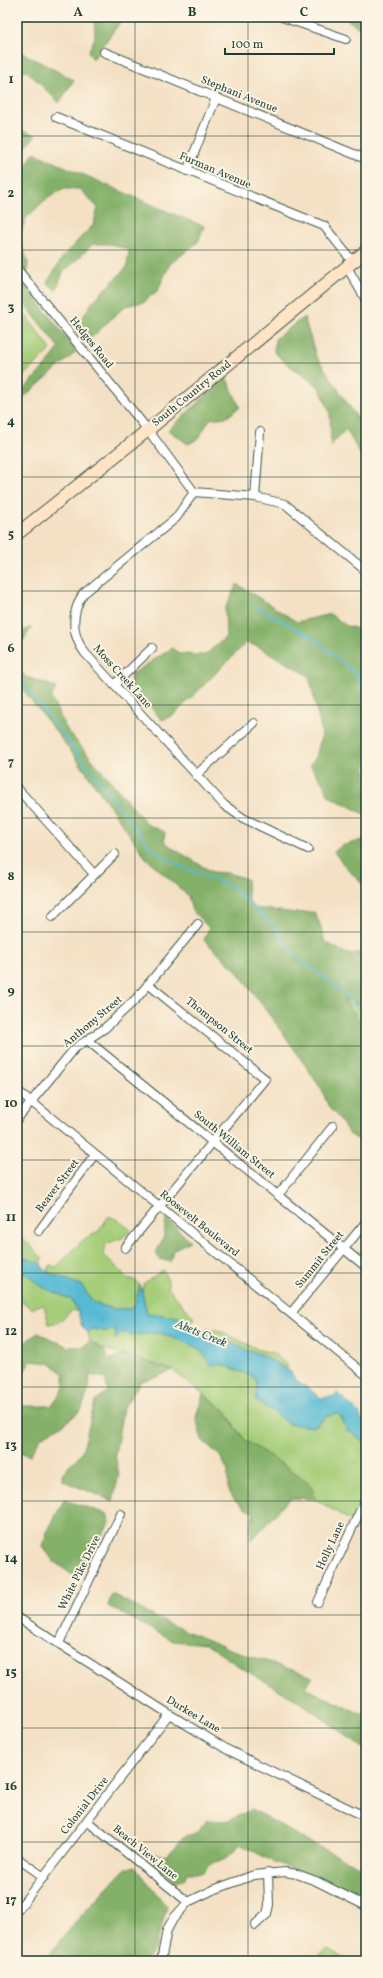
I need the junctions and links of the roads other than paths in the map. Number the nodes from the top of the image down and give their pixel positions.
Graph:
1 (282, 17) edge
2 (346, 39) dead end
3 (104, 52) dead end
4 (216, 98) junction
5 (56, 117) dead end
6 (366, 159) edge
7 (187, 171) junction
8 (366, 251) edge
9 (350, 264) junction
10 (17, 269) edge
11 (366, 300) edge
12 (148, 430) junction
13 (260, 432) dead end
14 (194, 492) junction
15 (254, 497) junction
16 (17, 534) edge
17 (366, 571) edge
18 (152, 648) dead end
19 (114, 685) junction
20 (254, 724) dead end
21 (196, 775) junction
22 (17, 788) edge
23 (308, 849) dead end
24 (115, 854) dead end
25 (94, 874) junction
26 (52, 917) dead end
27 (198, 924) dead end
28 (148, 984) junction
29 (87, 1040) junction
30 (17, 1090) edge
31 (31, 1102) junction
32 (17, 1118) edge
33 (333, 1126) dead end
34 (213, 1143) junction
35 (96, 1154) junction
36 (278, 1195) junction
37 (159, 1207) junction
38 (366, 1222) edge
39 (39, 1231) dead end
40 (125, 1248) dead end
41 (343, 1248) junction
42 (366, 1267) edge
43 (291, 1313) junction
44 (366, 1375) edge
45 (365, 1500) dead end
46 (121, 1514) dead end
47 (318, 1602) dead end
48 (17, 1617) edge
49 (59, 1643) junction
50 (169, 1714) junction
51 (366, 1817) edge
52 (88, 1822) junction
53 (17, 1858) edge
54 (268, 1872) junction
55 (44, 1877) junction
56 (188, 1902) junction
57 (366, 1906) edge
58 (17, 1911) edge
59 (255, 1925) dead end
60 (160, 1961) edge

1 - 2 street
3 - 4 street, Stephani Avenue
4 - 6 street, Stephani Avenue
4 - 7 street
5 - 7 street, Furman Avenue
7 - 9 street, Furman Avenue
8 - 9 main road, South Country Road
9 - 11 street, Furman Avenue
9 - 12 main road, South Country Road
10 - 12 street, Hedges Road
12 - 14 street, Hedges Road
12 - 16 main road, South Country Road
13 - 15 street
14 - 15 street
14 - 19 street, Moss Creek Lane
15 - 17 street
18 - 19 street
19 - 21 street, Moss Creek Lane
20 - 21 street
21 - 23 street, Moss Creek Lane
22 - 25 street
24 - 25 street
25 - 26 street
27 - 28 street, Anthony Street
28 - 29 street, Anthony Street
28 - 34 street, Thompson Street
29 - 31 street, Anthony Street
29 - 34 street, South William Street
30 - 31 street, Roosevelt Boulevard
31 - 32 street, Anthony Street
31 - 35 street, Roosevelt Boulevard
33 - 36 street
34 - 36 street, South William Street
34 - 37 street
35 - 37 street, Roosevelt Boulevard
35 - 39 street, Beaver Street
36 - 41 street, South William Street
37 - 40 street
37 - 43 street, Roosevelt Boulevard
38 - 41 street, Summit Street
41 - 42 street, South William Street
41 - 43 street, Summit Street
43 - 44 street, Roosevelt Boulevard
45 - 47 street, Holly Lane
46 - 49 street, White Pike Drive
48 - 49 street, Durkee Lane
49 - 50 street, Durkee Lane
50 - 51 street, Durkee Lane
50 - 52 street, Colonial Drive
52 - 55 street, Colonial Drive
52 - 56 street, Beach View Lane
53 - 55 street
54 - 56 street
54 - 57 street
54 - 59 street
55 - 58 street, Colonial Drive
56 - 60 street

